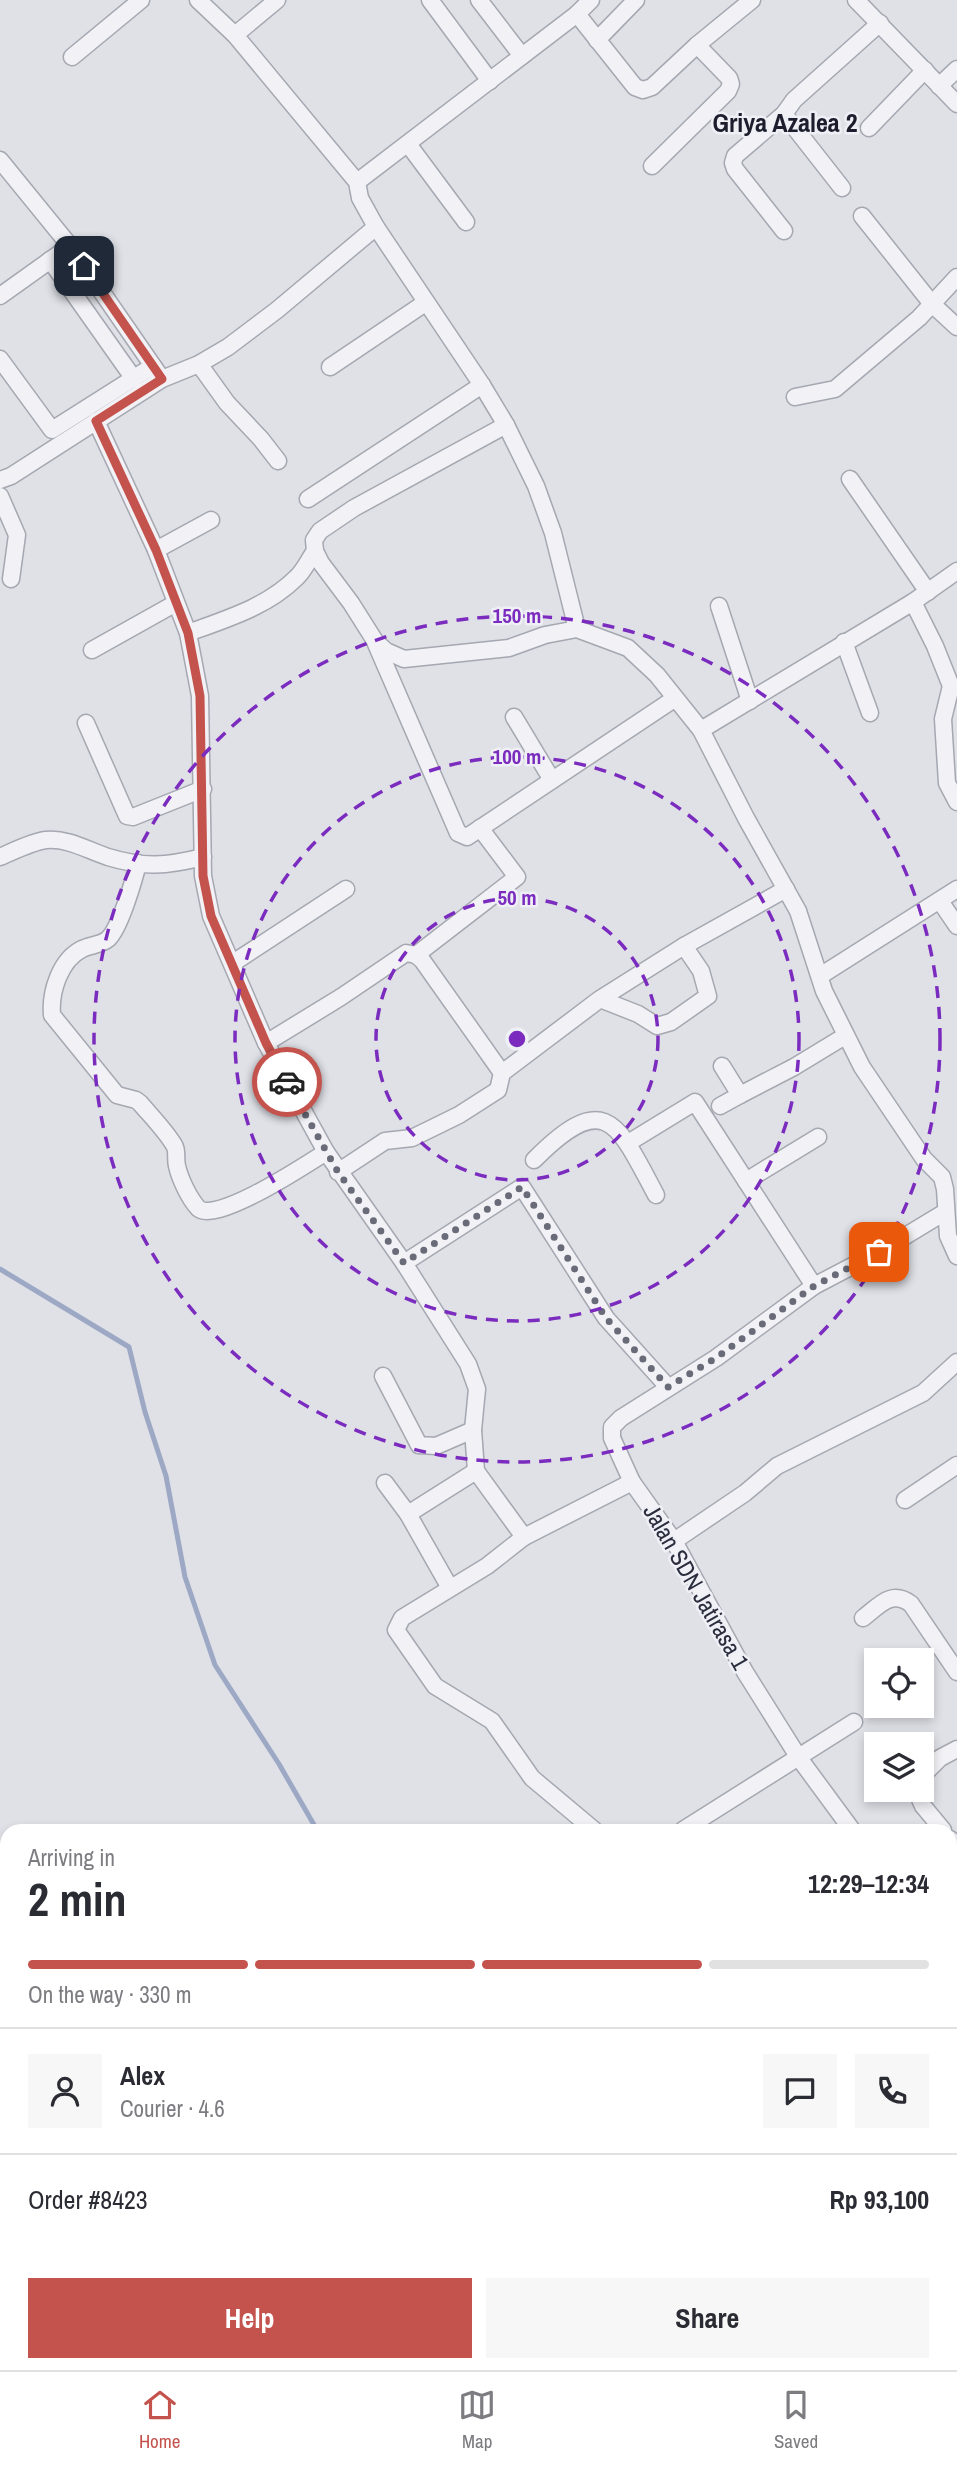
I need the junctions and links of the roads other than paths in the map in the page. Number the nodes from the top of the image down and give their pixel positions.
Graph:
1 (141, 0) edge
2 (198, 0) edge
3 (277, 0) edge
4 (430, 0) edge
5 (479, 0) edge
6 (591, 0) edge
7 (636, 0) edge
8 (752, 0) edge
9 (856, 0) edge
10 (577, 14) junction
11 (880, 23) junction
12 (235, 34) junction
13 (597, 40) junction
14 (697, 45) junction
15 (522, 56) junction
16 (72, 57) dead end
17 (957, 69) edge
18 (925, 70) junction
19 (490, 81) junction
20 (939, 86) junction
21 (957, 104) edge
22 (784, 114) junction
23 (869, 128) dead end
24 (408, 144) junction
25 (0, 160) edge
26 (653, 166) dead end
27 (357, 182) junction
28 (842, 188) dead end
29 (862, 216) dead end
30 (466, 222) dead end
31 (376, 227) junction
32 (784, 231) dead end
33 (70, 246) junction
34 (50, 260) junction
35 (957, 277) edge
36 (0, 296) edge
37 (425, 303) junction
38 (932, 304) junction
39 (957, 327) edge
40 (0, 359) edge
41 (199, 364) junction
42 (330, 368) dead end
43 (158, 373) junction
44 (134, 379) junction
45 (482, 386) junction
46 (795, 397) dead end
47 (96, 421) junction
48 (506, 425) junction
49 (278, 461) dead end
50 (850, 479) dead end
51 (0, 480) edge
52 (0, 496) edge
53 (308, 499) dead end
54 (211, 520) dead end
55 (156, 550) junction
56 (314, 551) junction
57 (957, 571) edge
58 (11, 579) dead end
59 (929, 592) junction
60 (913, 602) junction
61 (176, 603) junction
62 (719, 606) dead end
63 (577, 629) junction
64 (188, 633) junction
65 (375, 641) junction
66 (844, 642) junction
67 (92, 650) dead end
68 (674, 699) junction
69 (750, 701) junction
70 (870, 713) dead end
71 (513, 717) dead end
72 (86, 723) dead end
73 (701, 730) junction
74 (552, 780) junction
75 (203, 789) junction
76 (957, 802) edge
77 (481, 828) junction
78 (0, 856) edge
79 (203, 857) junction
80 (138, 863) junction
81 (786, 889) junction
82 (957, 889) edge
83 (346, 890) dead end
84 (940, 901) junction
85 (957, 926) edge
86 (684, 946) junction
87 (416, 955) junction
88 (233, 963) junction
89 (820, 976) junction
90 (600, 999) junction
91 (845, 1036) junction
92 (266, 1043) junction
93 (722, 1066) dead end
94 (502, 1073) junction
95 (740, 1095) junction
96 (720, 1106) dead end
97 (818, 1137) dead end
98 (628, 1143) junction
99 (327, 1152) junction
100 (534, 1160) dead end
101 (338, 1172) junction
102 (746, 1181) junction
103 (656, 1195) dead end
104 (945, 1212) junction
105 (957, 1256) edge
106 (404, 1263) junction
107 (814, 1286) junction
108 (957, 1362) edge
109 (383, 1376) dead end
110 (668, 1387) junction
111 (473, 1430) junction
112 (957, 1465) edge
113 (475, 1471) junction
114 (632, 1482) junction
115 (385, 1483) dead end
116 (905, 1500) dead end
117 (408, 1514) junction
118 (524, 1536) junction
119 (674, 1541) junction
120 (450, 1588) junction
121 (863, 1618) dead end
122 (957, 1672) edge
123 (853, 1722) dead end
124 (957, 1749) edge
125 (799, 1758) junction
126 (934, 1764) edge
127 (921, 1802) edge
128 (587, 1824) edge
129 (694, 1824) edge
130 (848, 1824) edge
131 (938, 1824) edge

1 - 16 street
2 - 12 street
3 - 12 street
4 - 19 street
5 - 15 street
6 - 10 street
7 - 13 street
8 - 14 street
9 - 11 street
10 - 13 street
10 - 15 street
11 - 18 street
11 - 22 street
12 - 27 street
13 - 14 street
14 - 26 street
15 - 19 street
17 - 20 street
18 - 20 street
18 - 23 street
19 - 24 street
20 - 21 street
22 - 28 street
22 - 32 street
24 - 27 street
24 - 30 street
25 - 33 street
27 - 31 street
29 - 38 street
31 - 37 street
31 - 41 street
33 - 34 street
33 - 43 street
34 - 36 street
34 - 44 street
35 - 38 street
37 - 42 street
37 - 45 street
38 - 39 street
38 - 46 street
40 - 44 street
41 - 43 street
41 - 49 street
43 - 44 street
43 - 47 street
45 - 48 street
45 - 53 street
47 - 51 street
47 - 55 street
48 - 56 street
48 - 63 street
50 - 59 street
52 - 58 street
54 - 55 street
55 - 61 street
56 - 64 street
56 - 65 street
57 - 59 street
59 - 60 street
60 - 66 street
60 - 76 street
61 - 64 street
61 - 67 street
62 - 69 street
63 - 65 street
63 - 68 street
64 - 75 street
65 - 77 street
66 - 69 street
66 - 70 street
68 - 73 street
68 - 74 street
69 - 73 street
71 - 74 street
72 - 75 street
73 - 81 street
74 - 77 street
75 - 79 street
77 - 87 street
78 - 80 street
79 - 80 street
79 - 88 street
80 - 99 street
81 - 86 street
81 - 89 street
82 - 84 street
83 - 88 street
84 - 85 street
84 - 89 street
86 - 90 street
86 - 90 street
87 - 92 street
87 - 94 street
88 - 92 street
89 - 91 street
90 - 94 street
91 - 95 street
91 - 104 street
92 - 99 street
93 - 95 street
94 - 101 street
95 - 96 street
97 - 102 street
98 - 100 street
98 - 102 street
98 - 103 street
99 - 101 street
101 - 106 street
102 - 107 street
104 - 105 street
104 - 107 street
106 - 110 street
106 - 111 street
107 - 110 street
108 - 119 street
109 - 111 street
110 - 114 street
111 - 113 street
112 - 116 street
113 - 117 street
113 - 118 street
114 - 118 street, Jalan SDN Jatirasa 1
114 - 119 street, Jalan SDN Jatirasa 1
115 - 117 street
117 - 120 street
118 - 120 street, Jalan SDN Jatirasa 1
119 - 125 street, Jalan SDN Jatirasa 1
120 - 128 street, Jalan SDN Jatirasa 1
121 - 122 street
123 - 125 street
124 - 126 street
125 - 129 street
125 - 130 street, Jalan SDN Jatirasa 1
127 - 131 street

